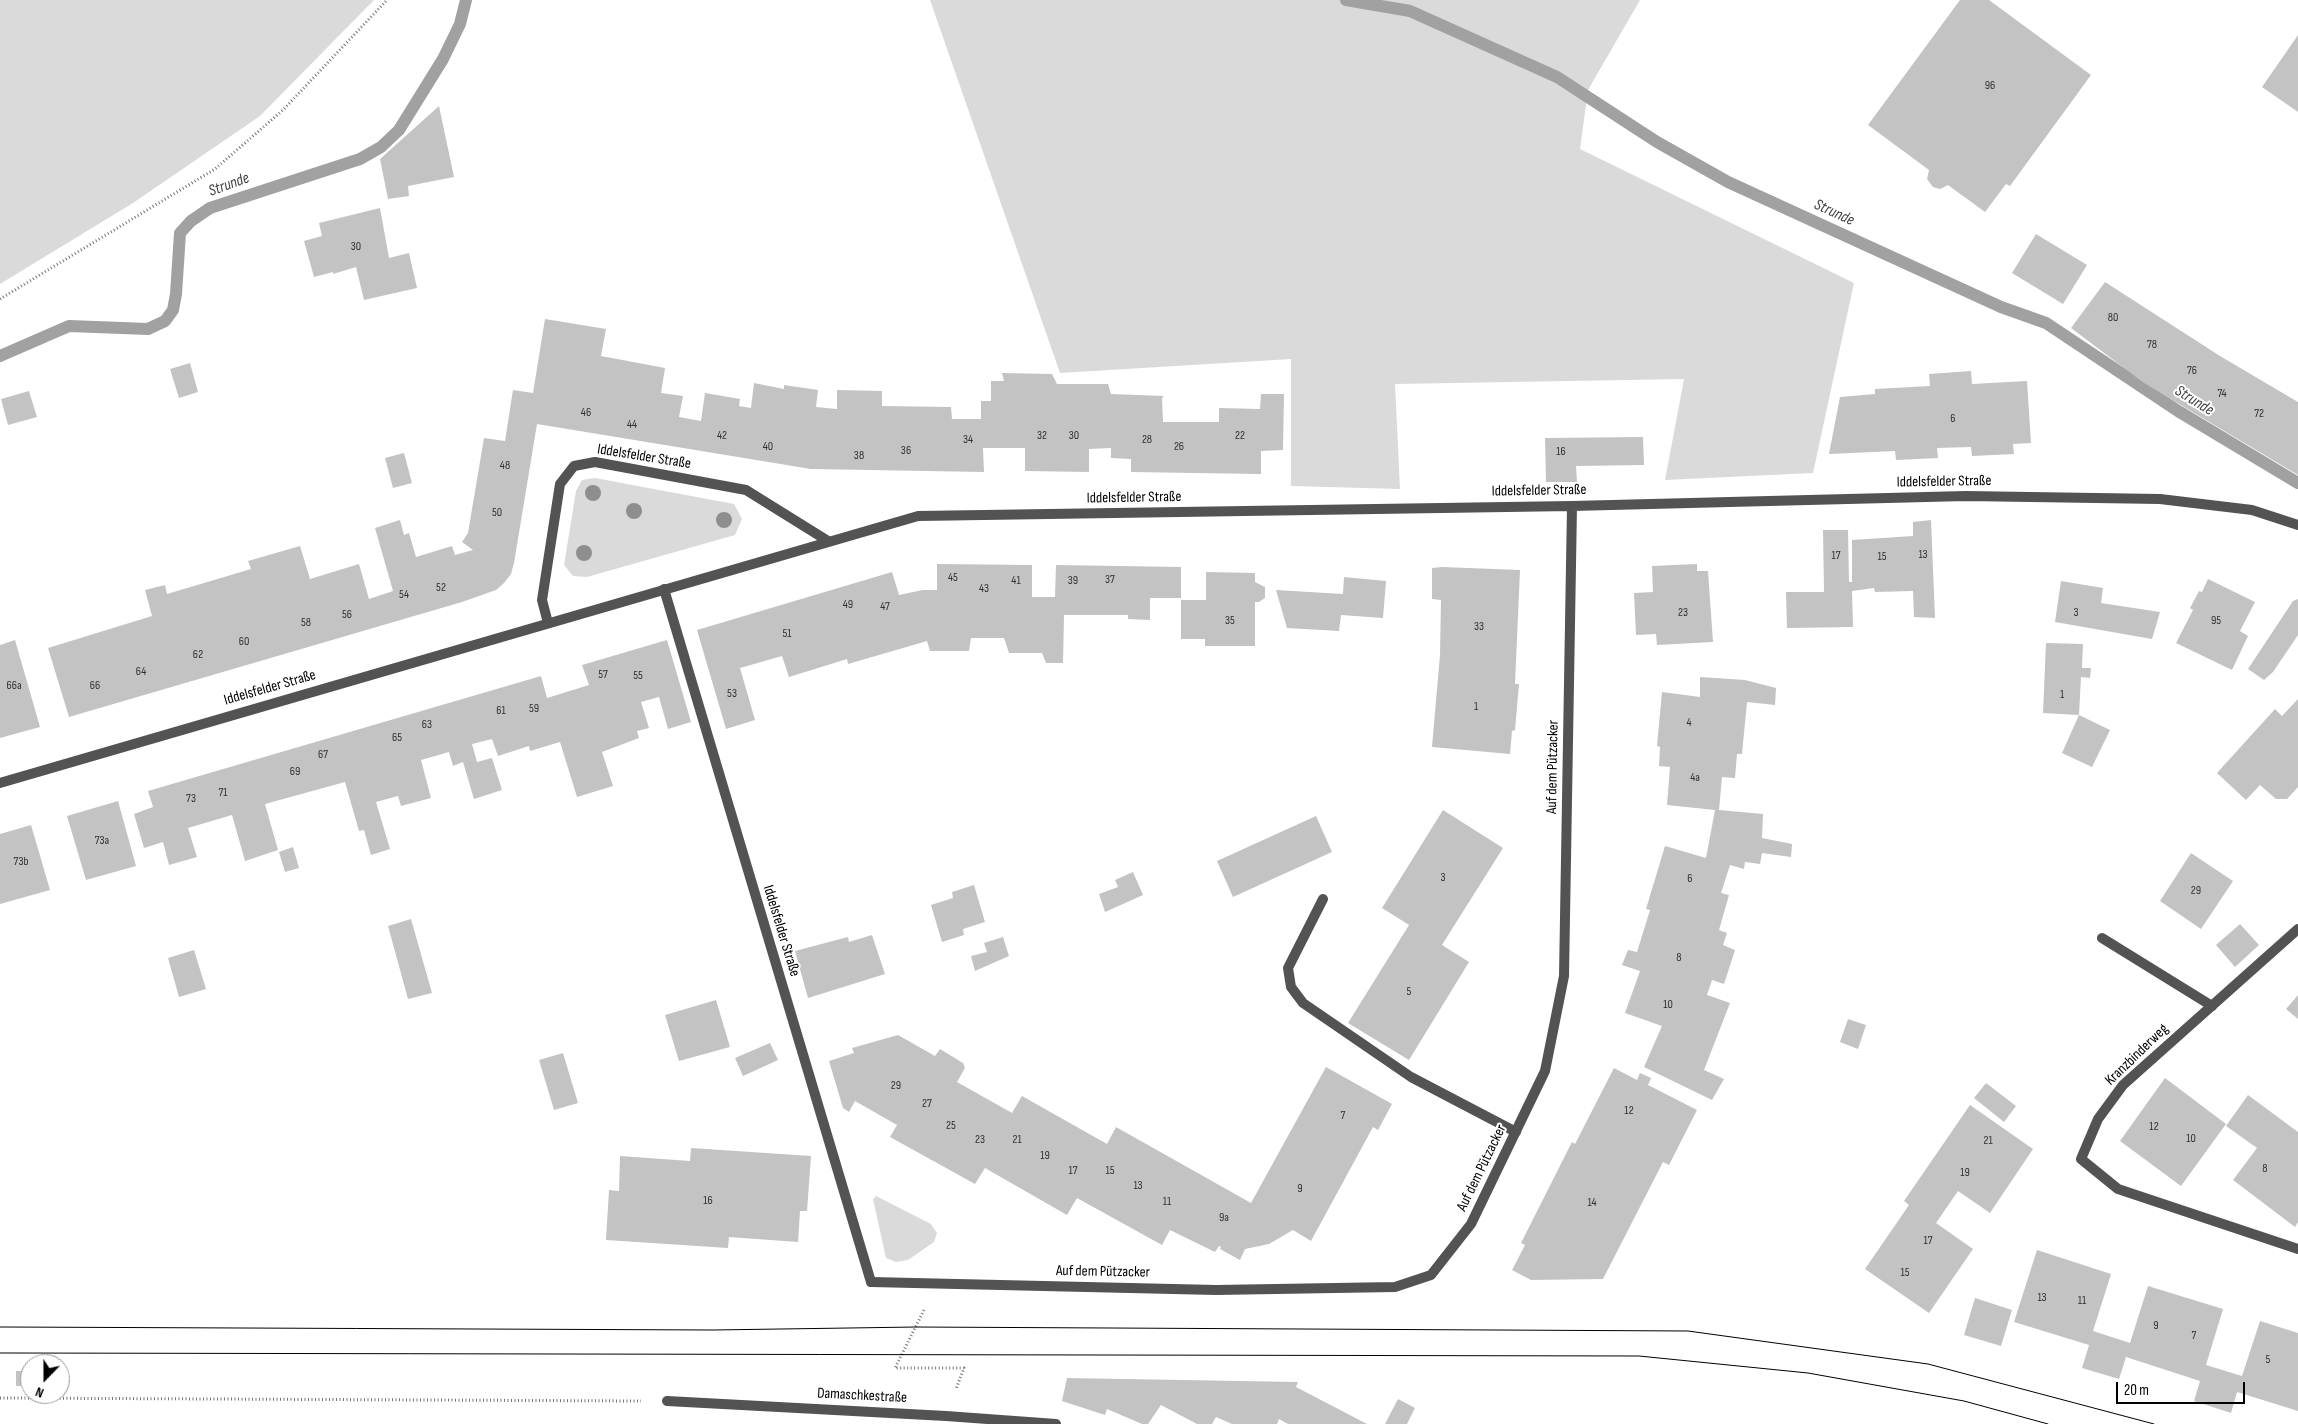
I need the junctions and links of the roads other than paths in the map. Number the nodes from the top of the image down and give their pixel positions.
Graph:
1 (1572, 506) junction
2 (2298, 524) edge
3 (828, 541) junction
4 (664, 589) junction
5 (548, 623) junction
6 (0, 783) edge
7 (1323, 899) dead end
8 (2298, 929) edge
9 (2102, 938) dead end
10 (2212, 1006) junction
11 (1516, 1132) junction
12 (2298, 1249) edge
13 (871, 1282) joint
14 (667, 1401) road end
15 (1056, 1424) edge

1 - 2 street, Iddelsfelder Straße
1 - 3 street, Iddelsfelder Straße
1 - 11 street, Auf dem Pützacker
3 - 4 street, Iddelsfelder Straße
3 - 5 street, Iddelsfelder Straße
4 - 5 street, Iddelsfelder Straße
4 - 13 street, Iddelsfelder Straße
5 - 6 street, Iddelsfelder Straße
7 - 11 street
8 - 10 street, Kranzbinderweg
9 - 10 street
10 - 12 street, Kranzbinderweg
11 - 13 street, Auf dem Pützacker
14 - 15 street, Damaschkestraße

